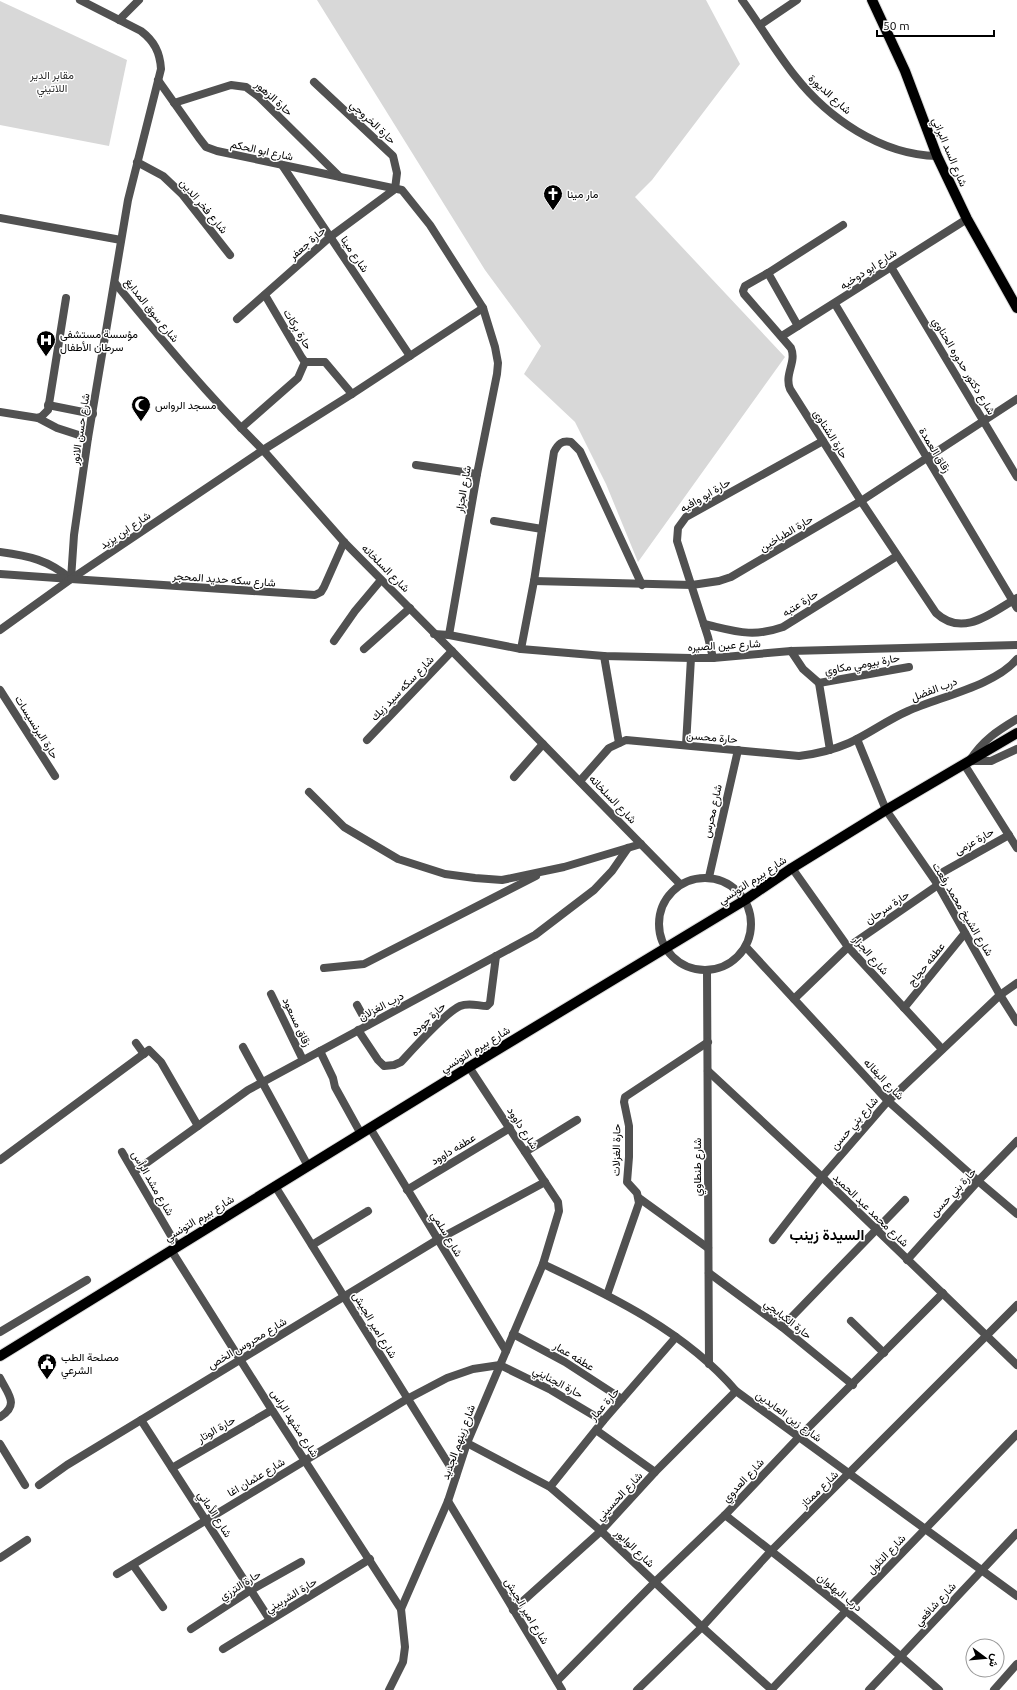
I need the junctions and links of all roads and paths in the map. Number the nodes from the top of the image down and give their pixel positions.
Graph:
1 (80, 0) edge
2 (139, 0) edge
3 (742, 0) edge
4 (797, 0) edge
5 (872, 0) edge
6 (119, 20) junction
7 (760, 25) junction
8 (158, 80) junction
9 (314, 82) dead end
10 (174, 103) junction
11 (937, 156) junction
12 (137, 162) junction
13 (282, 165) junction
14 (340, 177) junction
15 (396, 189) junction
16 (0, 218) edge
17 (967, 219) junction
18 (843, 225) dead end
19 (330, 237) junction
20 (121, 240) junction
21 (230, 255) dead end
22 (891, 267) junction
23 (768, 273) junction
24 (115, 283) junction
25 (265, 295) junction
26 (66, 298) dead end
27 (835, 304) junction
28 (483, 308) junction
29 (1017, 308) edge
30 (237, 320) dead end
31 (798, 326) junction
32 (782, 336) junction
33 (410, 356) junction
34 (305, 362) junction
35 (352, 394) junction
36 (1017, 399) edge
37 (48, 405) junction
38 (0, 412) edge
39 (93, 414) junction
40 (38, 418) junction
41 (984, 420) junction
42 (241, 428) junction
43 (88, 438) junction
44 (823, 441) junction
45 (263, 450) junction
46 (927, 458) junction
47 (416, 464) dead end
48 (477, 474) junction
49 (1017, 477) edge
50 (861, 501) junction
51 (494, 520) dead end
52 (542, 529) junction
53 (344, 542) junction
54 (0, 552) edge
55 (897, 556) junction
56 (0, 574) edge
57 (71, 579) junction
58 (381, 580) junction
59 (534, 581) junction
60 (642, 585) junction
61 (692, 585) junction
62 (1016, 602) edge
63 (410, 608) junction
64 (704, 624) junction
65 (0, 630) edge
66 (434, 634) junction
67 (449, 635) junction
68 (334, 641) dead end
69 (1017, 644) edge
70 (364, 649) dead end
71 (521, 649) junction
72 (452, 651) junction
73 (791, 651) junction
74 (604, 656) junction
75 (691, 658) junction
76 (713, 658) junction
77 (1017, 659) edge
78 (909, 667) dead end
79 (819, 683) junction
80 (0, 690) edge
81 (1017, 719) edge
82 (1017, 733) edge
83 (857, 739) junction
84 (367, 740) dead end
85 (619, 743) junction
86 (543, 744) junction
87 (686, 745) junction
88 (1017, 749) edge
89 (738, 750) junction
90 (830, 750) junction
91 (967, 763) junction
92 (55, 776) dead end
93 (514, 777) dead end
94 (580, 781) junction
95 (309, 792) dead end
96 (886, 810) junction
97 (1009, 835) junction
98 (641, 844) junction
99 (628, 848) junction
100 (1017, 848) edge
101 (792, 868) junction
102 (544, 872) junction
103 (708, 877) junction
104 (680, 884) junction
105 (938, 885) junction
106 (745, 900) junction
107 (965, 933) junction
108 (746, 947) junction
109 (848, 947) junction
110 (666, 948) junction
111 (496, 956) junction
112 (324, 968) dead end
113 (708, 971) junction
114 (1017, 983) edge
115 (271, 994) dead end
116 (1000, 995) junction
117 (794, 999) junction
118 (357, 1005) dead end
119 (904, 1008) junction
120 (1017, 1022) edge
121 (368, 1025) junction
122 (358, 1030) junction
123 (708, 1042) junction
124 (136, 1043) dead end
125 (243, 1047) dead end
126 (942, 1049) junction
127 (320, 1051) junction
128 (144, 1054) junction
129 (303, 1060) junction
130 (469, 1067) junction
131 (708, 1071) junction
132 (262, 1083) junction
133 (888, 1100) junction
134 (577, 1120) dead end
135 (198, 1126) junction
136 (370, 1128) junction
137 (510, 1128) junction
138 (361, 1134) junction
139 (1017, 1141) edge
140 (122, 1152) dead end
141 (525, 1152) junction
142 (0, 1160) edge
143 (308, 1166) junction
144 (134, 1172) junction
145 (822, 1177) junction
146 (978, 1181) junction
147 (544, 1182) junction
148 (275, 1186) junction
149 (407, 1190) junction
150 (639, 1198) junction
151 (905, 1200) dead end
152 (558, 1202) joint
153 (368, 1211) dead end
154 (1017, 1214) edge
155 (876, 1230) junction
156 (437, 1240) junction
157 (773, 1240) dead end
158 (312, 1245) junction
159 (174, 1248) junction
160 (708, 1248) junction
161 (906, 1260) junction
162 (543, 1264) junction
163 (709, 1273) junction
164 (87, 1280) dead end
165 (943, 1293) junction
166 (607, 1294) junction
167 (345, 1296) junction
168 (1017, 1305) edge
169 (851, 1321) dead end
170 (782, 1327) junction
171 (0, 1332) edge
172 (513, 1334) junction
173 (987, 1336) junction
174 (676, 1337) junction
175 (506, 1351) junction
176 (884, 1352) junction
177 (0, 1356) edge
178 (241, 1359) junction
179 (709, 1364) junction
180 (500, 1365) junction
181 (1017, 1365) edge
182 (0, 1378) edge
183 (853, 1385) junction
184 (736, 1391) junction
185 (407, 1399) junction
186 (622, 1399) junction
187 (272, 1410) junction
188 (0, 1417) edge
189 (141, 1420) junction
190 (603, 1421) junction
191 (596, 1430) junction
192 (1017, 1434) edge
193 (799, 1437) junction
194 (467, 1443) junction
195 (0, 1444) edge
196 (306, 1460) junction
197 (172, 1468) junction
198 (656, 1472) junction
199 (850, 1474) junction
200 (456, 1476) junction
201 (25, 1485) dead end
202 (39, 1485) dead end
203 (550, 1488) junction
204 (448, 1501) junction
205 (725, 1515) junction
206 (206, 1520) junction
207 (925, 1529) junction
208 (601, 1531) junction
209 (1017, 1533) edge
210 (27, 1540) dead end
211 (771, 1551) junction
212 (0, 1558) edge
213 (370, 1559) junction
214 (301, 1562) dead end
215 (133, 1564) junction
216 (982, 1570) junction
217 (117, 1574) dead end
218 (655, 1582) junction
219 (251, 1590) junction
220 (1017, 1596) edge
221 (163, 1607) dead end
222 (401, 1609) junction
223 (512, 1610) junction
224 (846, 1611) junction
225 (270, 1620) junction
226 (702, 1627) junction
227 (191, 1629) dead end
228 (223, 1648) dead end
229 (901, 1656) junction
230 (1017, 1664) edge
231 (557, 1681) junction
232 (389, 1690) edge
233 (562, 1690) edge
234 (638, 1690) edge
235 (772, 1690) edge
236 (869, 1690) edge
237 (939, 1690) edge
238 (994, 1690) edge

1 - 6 street
2 - 6 street
3 - 7 street, شارع الديورة
4 - 7 street
5 - 11 main road, شارع السد البراني
6 - 8 street
7 - 11 street, شارع الديورة
8 - 10 street, شارع ابو الحكم
8 - 12 street, شارع سوق المدابغ
9 - 15 street, حارة الخروجي
10 - 13 street, شارع ابو الحكم
10 - 14 street, حارة الزهور
11 - 17 main road, شارع السد البراني
12 - 20 street, شارع سوق المدابغ
12 - 21 street, شارع فخر الدين
13 - 14 street, شارع ابو الحكم
13 - 19 street, شارع مينا
14 - 15 street, شارع ابو الحكم
15 - 19 street, حارة جعفر
15 - 28 street
16 - 20 street
17 - 22 street, شارع ابو دوخيه
17 - 29 main road, شارع السد البراني
18 - 23 street, حارة الشناوى
19 - 25 street, حارة جعفر
19 - 33 street, شارع مينا
20 - 24 street, شارع سوق المدابغ
22 - 27 street, شارع ابو دوخيه
22 - 41 street, شارع دكتور حدوره الحناوي
23 - 31 street
23 - 32 street, حارة الشناوى
24 - 39 street, شارع حسن الانور
24 - 42 street, شارع سوق المدابغ
25 - 30 street, حارة جعفر
25 - 34 street, حارة بركات
26 - 37 street
27 - 31 street, شارع ابو دوخيه
27 - 46 street, زقاق العمدة
28 - 33 street
28 - 48 street, شارع الجزار
31 - 32 street, شارع ابو دوخيه
32 - 44 street, حارة الشناوى
33 - 35 street
34 - 35 street, حارة بركات
34 - 42 street
35 - 45 street
36 - 41 street, حارة الطباخين
37 - 39 street
37 - 40 street
38 - 40 street
39 - 43 street, شارع حسن الانور
40 - 43 street
41 - 46 street, حارة الطباخين
41 - 49 street, شارع دكتور حدوره الحناوي
42 - 45 street, شارع سوق المدابغ
43 - 57 street, شارع حسن الانور
44 - 50 street, حارة الشناوى
44 - 61 street, حارة ابو وافيه
45 - 53 street, شارع السلخانه
45 - 57 street, شارع ابن يزيد
46 - 50 street, حارة الطباخين
46 - 62 street, زقاق العمدة
47 - 48 street
48 - 67 street, شارع الجزار
50 - 55 street, حارة الشناوى
50 - 61 street, حارة الطباخين
51 - 52 street
52 - 59 street
52 - 60 street
53 - 57 street, شارع سكه حديد المحجر
53 - 58 street, شارع السلخانه
54 - 57 street
55 - 62 street, حارة الشناوى
55 - 64 street, حارة عتبه
56 - 57 street, شارع سكه حديد المحجر
57 - 65 street, شارع ابن يزيد
58 - 63 street, شارع السلخانه
58 - 68 street
59 - 60 street, حارة الطباخين
59 - 71 street
60 - 61 street, حارة الطباخين
61 - 64 street, حارة ابو وافيه
63 - 66 street, شارع السلخانه
63 - 70 street
64 - 76 street, حارة ابو وافيه
66 - 67 street, شارع عين الصيره
66 - 72 street, شارع السلخانه
67 - 71 street, شارع عين الصيره
69 - 73 street, شارع عين الصيره
71 - 74 street, شارع عين الصيره
72 - 84 street, شارع سكه سيد زيك
72 - 86 street, شارع السلخانه
73 - 76 street, شارع عين الصيره
73 - 79 street
74 - 75 street, شارع عين الصيره
74 - 85 street
75 - 76 street, شارع عين الصيره
75 - 87 street
77 - 83 street, درب الفضل
78 - 79 street, حارة بيومي مكاوي
79 - 90 street
80 - 92 street, حارة البرنسيسات
81 - 91 street, شارع بيرم التونسي
82 - 91 main road
83 - 90 street, حارة محسن
83 - 96 street, شارع الشيخ محمد رفعت
85 - 87 street, حارة محسن
85 - 94 street
86 - 93 street
86 - 94 street, شارع السلخانه
87 - 89 street, حارة محسن
88 - 91 street
89 - 90 street, حارة محسن
89 - 103 street, شارع محرس
91 - 96 main road, شارع بيرم التونسي
91 - 97 street
94 - 98 street, شارع السلخانه
95 - 102 street
96 - 101 main road, شارع بيرم التونسي
96 - 105 street, شارع الشيخ محمد رفعت
97 - 100 street
97 - 105 street, حارة عزمى
98 - 99 street
98 - 104 street, شارع السلخانه
99 - 102 street
99 - 111 street, درب الغزلان
101 - 106 main road, شارع بيرم التونسي
101 - 109 street, شارع الجزار
102 - 112 street
103 - 104 street
103 - 106 street
104 - 110 street
105 - 107 street, شارع الشيخ محمد رفعت
105 - 109 street, حارة سرحان
106 - 108 street
106 - 110 main road, شارع بيرم التونسي
107 - 116 street, شارع الشيخ محمد رفعت
107 - 119 street, عطفه حجاج
108 - 113 street
108 - 117 street, شارع البغاله
109 - 117 street, حارة سرحان
109 - 119 street, شارع الجزار
110 - 113 street
110 - 130 main road, شارع بيرم التونسي
111 - 121 street, درب الغزلان
111 - 122 street, حارة جوده
113 - 123 street, شارع طنطاوي
114 - 116 street, شارع بني حسن
115 - 129 street, زقاق مسعود
116 - 120 street, شارع الشيخ محمد رفعت
116 - 126 street, شارع بني حسن
117 - 133 street, شارع البغاله
118 - 121 street
119 - 126 street, شارع الجزار
121 - 122 street, درب الغزلان
122 - 127 street, درب الغزلان
123 - 131 street, شارع طنطاوي
123 - 150 street, حارة الغزلات
124 - 128 street
125 - 132 street
126 - 133 street, شارع بني حسن
127 - 129 street, درب الغزلان
127 - 138 street
128 - 135 street
128 - 142 street
129 - 132 street, درب الغزلان
130 - 136 main road, شارع بيرم التونسي
130 - 137 street, شارع داوود
131 - 145 street, شارع محمد عبد الحميد
131 - 160 street, شارع طنطاوي
132 - 135 street, درب الغزلان
132 - 143 street
133 - 145 street, شارع بني حسن
133 - 146 street, شارع البغاله
134 - 141 street
135 - 144 street, درب الغزلان
136 - 138 main road, شارع بيرم التونسي
136 - 149 street, شارع سلمي
137 - 141 street, شارع داوود
137 - 149 street, عطفه داوود
138 - 143 main road, شارع بيرم التونسي
139 - 146 street, حارة بني حسن
140 - 144 street, شارع مشد الرأس
141 - 147 street, شارع داوود
143 - 148 main road, شارع بيرم التونسي
144 - 159 street, شارع مشد الرأس
145 - 155 street, شارع محمد عبد الحميد
145 - 157 street, شارع بني حسن
146 - 154 street, شارع البغاله
146 - 161 street, حارة بني حسن
147 - 152 street, شارع داوود
147 - 156 street, شارع محروس الخص
148 - 158 street, شارع امير الجيش
148 - 159 main road, شارع بيرم التونسي
149 - 156 street, شارع سلمي
150 - 160 street
150 - 166 street
151 - 155 street
152 - 162 street, شارع زينهم الجديد
153 - 158 street
155 - 161 street, شارع محمد عبد الحميد
155 - 170 street
156 - 167 street, شارع محروس الخص
156 - 175 street, شارع سلمي
158 - 167 street, شارع امير الجيش
159 - 177 main road, شارع بيرم التونسي
159 - 178 street, شارع مشهد الراس
160 - 163 street, شارع طنطاوي
161 - 165 street, شارع محمد عبد الحميد
162 - 166 street, شارع زين العابدين
162 - 172 street, شارع زينهم الجديد
163 - 170 street, حارة الكبابجي
163 - 179 street, شارع طنطاوي
164 - 171 street
165 - 173 street, شارع محمد عبد الحميد
165 - 176 street, شارع العدوي
166 - 174 street, شارع زين العابدين
167 - 178 street, شارع محروس الخص
167 - 185 street, شارع امير الجيش
168 - 173 street, شارع ممتاز
169 - 176 street
170 - 183 street, حارة الكبابجي
172 - 175 street, شارع زينهم الجديد
172 - 186 street, عطفه عمار
173 - 181 street, شارع محمد عبد الحميد
173 - 199 street, شارع ممتاز
174 - 179 street, شارع زين العابدين
174 - 186 street, حارة عمار
175 - 180 street, شارع زينهم الجديد
176 - 183 street, شارع العدوي
178 - 187 street, شارع مشهد الراس
178 - 189 street, شارع محروس الخص
179 - 184 street, شارع زين العابدين
180 - 185 street, شارع عثمان اغا
180 - 190 street, حارة الجنايني
180 - 194 street, شارع زينهم الجديد
182 - 188 street
183 - 193 street, شارع العدوي
184 - 193 street, شارع زين العابدين
184 - 198 street, شارع الحسيني
185 - 196 street, شارع عثمان اغا
185 - 200 street, شارع امير الجيش
186 - 190 street, حارة عمار
187 - 196 street, شارع مشهد الراس
187 - 197 street, حارة الوتار
189 - 197 street, شارع الأماني
189 - 202 street, شارع محروس الخص
190 - 191 street, حارة عمار
191 - 198 street
191 - 203 street, حارة عمار
192 - 207 street, شارع التلول
193 - 199 street, شارع زين العابدين
193 - 205 street, شارع العدوي
194 - 200 street, شارع زينهم الجديد
194 - 203 street, شارع الوابور
195 - 201 street
196 - 206 street, شارع عثمان اغا
196 - 213 street, شارع مشهد الراس
197 - 206 street, شارع الأماني
198 - 208 street, شارع الحسيني
199 - 207 street, شارع زين العابدين
199 - 211 street, شارع ممتاز
200 - 204 street, شارع زينهم الجديد
203 - 208 street, شارع الوابور
204 - 222 street, شارع زينهم الجديد
204 - 223 street, شارع امير الجيش
205 - 211 street, درب البهلوان
205 - 218 street, شارع العدوي
206 - 215 street, شارع عثمان اغا
206 - 219 street, شارع الأماني
207 - 216 street, شارع زين العابدين
207 - 224 street, شارع التلول
208 - 218 street, شارع الوابور
208 - 223 street, شارع الحسيني
209 - 216 street, شارع شافعي
210 - 212 street
211 - 224 street, درب البهلوان
211 - 226 street, شارع ممتاز
213 - 222 street, شارع مشهد الراس
213 - 225 street, حارة الشربيني
214 - 219 street, حارة الترزي
215 - 217 street, شارع عثمان اغا
215 - 221 street
216 - 220 street, شارع زين العابدين
216 - 229 street, شارع شافعي
218 - 226 street, شارع الوابور
218 - 231 street, شارع العدوي
219 - 225 street, شارع الأماني
219 - 227 street, حارة الترزي
222 - 232 street, شارع زينهم الجديد
223 - 231 street, شارع امير الجيش
224 - 229 street, درب البهلوان
224 - 235 street, شارع التلول
225 - 228 street, حارة الشربيني
226 - 234 street, شارع ممتاز
226 - 235 street, شارع الوابور
229 - 236 street, شارع شافعي
229 - 237 street, درب البهلوان
230 - 238 street
231 - 233 street, شارع امير الجيش

